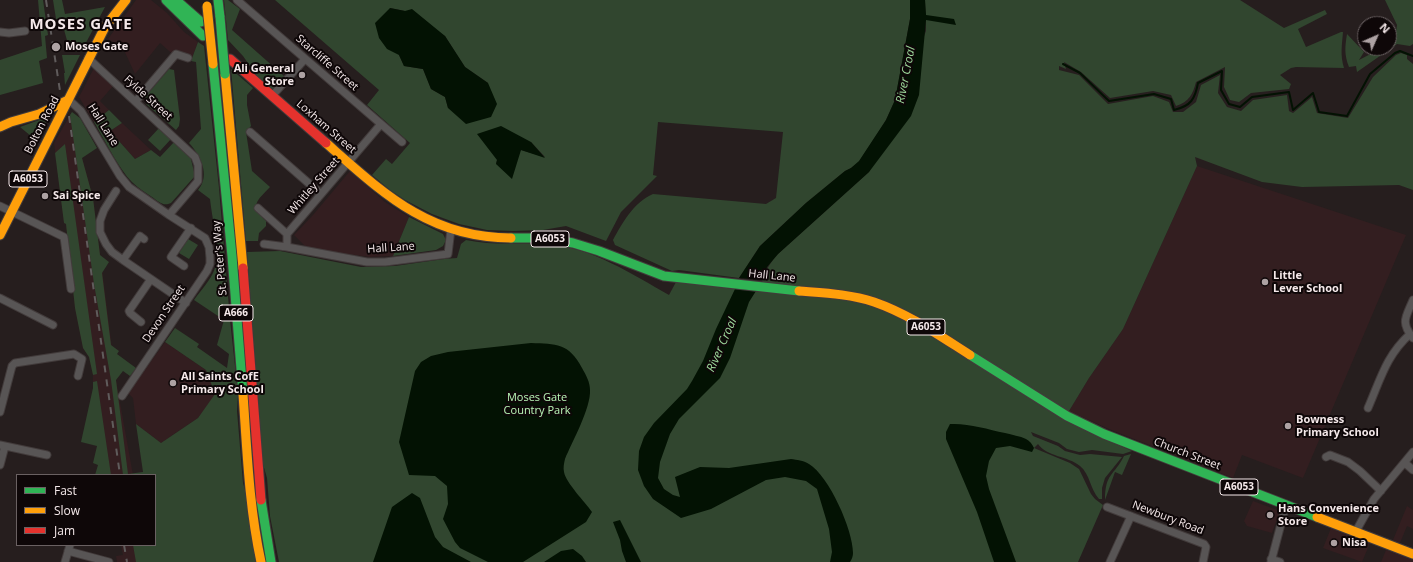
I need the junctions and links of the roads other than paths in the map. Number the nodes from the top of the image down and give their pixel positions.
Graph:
1 (116, 0) edge
2 (126, 0) edge
3 (160, 0) edge
4 (166, 0) edge
5 (176, 0) edge
6 (218, 0) edge
7 (237, 0) edge
8 (206, 3) edge
9 (177, 11) junction
10 (202, 22) dead end
11 (106, 27) junction
12 (25, 31) dead end
13 (0, 32) edge
14 (203, 36) dead end
15 (229, 49) dead end
16 (88, 58) junction
17 (188, 58) dead end
18 (305, 59) junction
19 (230, 60) dead end
20 (251, 77) junction
21 (272, 96) junction
22 (68, 100) junction
23 (136, 102) junction
24 (39, 114) junction
25 (56, 123) junction
26 (381, 124) junction
27 (0, 127) edge
28 (250, 132) dead end
29 (402, 142) dead end
30 (349, 163) junction
31 (116, 191) dead end
32 (322, 194) junction
33 (386, 194) joint
34 (0, 206) edge
35 (258, 208) dead end
36 (11, 211) junction
37 (169, 215) junction
38 (191, 228) junction
39 (451, 229) junction
40 (0, 234) edge
41 (287, 234) junction
42 (144, 239) dead end
43 (207, 241) joint
44 (264, 244) dead end
45 (287, 247) junction
46 (123, 260) junction
47 (184, 266) dead end
48 (151, 279) junction
49 (71, 289) dead end
50 (0, 298) edge
51 (1413, 300) edge
52 (186, 302) junction
53 (141, 322) dead end
54 (53, 325) dead end
55 (1412, 336) edge
56 (78, 376) dead end
57 (2, 393) edge
58 (122, 396) dead end
59 (1368, 408) dead end
60 (0, 412) edge
61 (1067, 416) joint
62 (2, 446) edge
63 (1413, 452) edge
64 (47, 455) dead end
65 (1326, 457) dead end
66 (1405, 463) junction
67 (0, 465) edge
68 (1413, 470) edge
69 (1381, 491) junction
70 (1286, 505) junction
71 (1107, 507) dead end
72 (1131, 516) junction
73 (1356, 531) junction
74 (69, 548) edge
75 (1413, 554) edge
76 (1271, 560) edge
77 (111, 561) edge
78 (65, 562) edge
79 (261, 562) edge
80 (271, 562) edge
81 (1110, 562) edge
82 (1203, 562) edge
83 (1280, 562) edge

1 - 11 main road
2 - 11 main road
3 - 9 main road
4 - 9 main road
5 - 10 main road
6 - 80 main road, St. Peter's Way / A666, bridge
7 - 18 street, Starcliffe Street
8 - 79 main road, St. Peter's Way / A666, bridge
9 - 14 main road
11 - 16 main road, Bolton Road
12 - 13 street
15 - 20 main road, Loxham Street / A6053
16 - 22 main road, Bolton Road
16 - 23 street, Fylde Street
17 - 23 street
18 - 21 street
18 - 26 street, Starcliffe Street
19 - 20 main road, Loxham Street / A6053
20 - 21 main road, Loxham Street / A6053
21 - 30 main road, Loxham Street / A6053
22 - 24 main road
22 - 25 main road, Bolton Road / A6053
22 - 37 street, Hall Lane
23 - 37 street, Fylde Street
24 - 25 main road
24 - 27 main road
25 - 36 main road, Bolton Road / A6053
26 - 29 street, Starcliffe Street
26 - 30 street, Whitley Street
28 - 32 street
30 - 32 street, Whitley Street
30 - 33 main road, Loxham Street / A6053
31 - 46 street
32 - 41 street, Whitley Street
33 - 39 main road, Hall Lane / A6053
34 - 36 street
35 - 41 street
36 - 40 main road, Bolton Road / A6053
36 - 49 street
37 - 38 street, Hall Lane
38 - 43 street, Hall Lane
38 - 47 street
39 - 45 street, Hall Lane
39 - 61 main road, Hall Lane / A6053
41 - 45 street
42 - 46 street
43 - 52 street, Devon Street
44 - 45 street, Hall Lane
46 - 48 street
48 - 52 street
48 - 53 street
50 - 54 street
51 - 55 street
52 - 58 street, Devon Street
55 - 59 street
56 - 57 street
57 - 60 street
61 - 70 main road, Church Street / A6053
62 - 64 street
62 - 67 street
63 - 66 street
65 - 69 street
66 - 68 street
66 - 69 street
69 - 73 street
70 - 73 main road, Church Street / A6053
70 - 76 street
71 - 72 street, Newbury Road
72 - 81 street
72 - 82 street, Newbury Road
73 - 75 main road, Church Street / A6053
74 - 77 street
74 - 78 street
76 - 83 street

